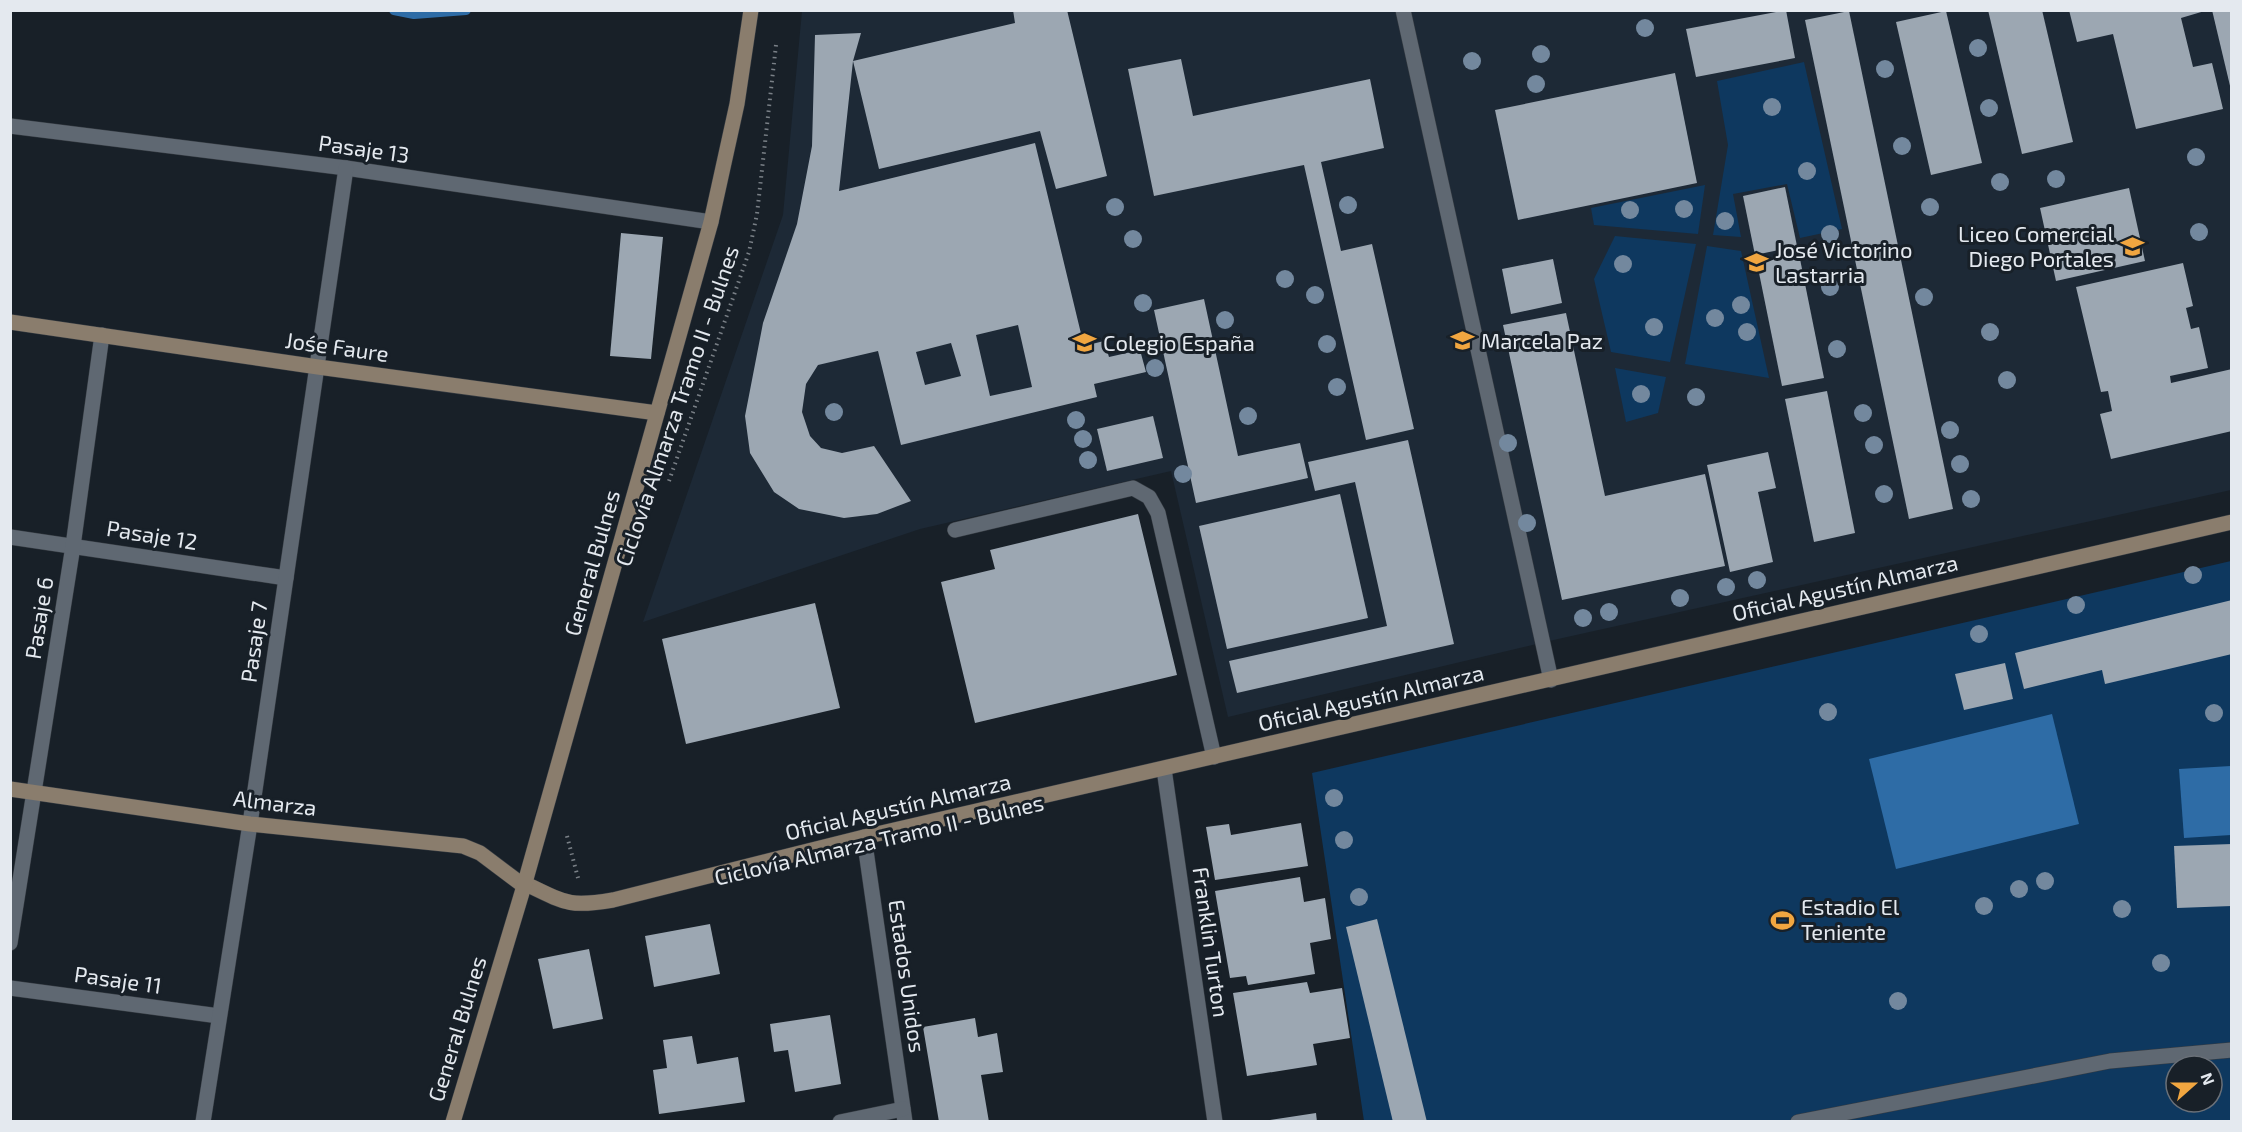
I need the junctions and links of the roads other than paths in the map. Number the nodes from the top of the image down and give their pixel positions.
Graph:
1 (751, 10) edge
2 (1403, 10) edge
3 (10, 126) edge
4 (346, 168) junction
5 (711, 222) junction
6 (10, 322) edge
7 (102, 335) junction
8 (318, 367) junction
9 (657, 413) junction
10 (2232, 522) edge
11 (955, 530) dead end
12 (10, 537) edge
13 (74, 546) junction
14 (286, 578) junction
15 (1551, 680) junction
16 (1214, 757) junction
17 (1164, 769) junction
18 (10, 789) edge
19 (34, 793) junction
20 (250, 824) junction
21 (864, 837) junction
22 (524, 886) junction
23 (10, 943) edge
24 (10, 988) edge
25 (219, 1017) junction
26 (2232, 1050) edge
27 (904, 1115) edge
28 (203, 1122) edge
29 (453, 1122) edge
30 (840, 1122) edge
31 (1215, 1122) edge
32 (1798, 1122) edge

1 - 5 street, General Bulnes
2 - 15 street
3 - 4 street, Pasaje 13
4 - 5 street, Pasaje 13
4 - 8 street, Pasaje 7
5 - 9 street, General Bulnes
6 - 7 street, Jośe Faure
7 - 8 street, Jośe Faure
7 - 13 street, Pasaje 6
8 - 9 street, Jośe Faure
8 - 14 street, Pasaje 7
9 - 22 street, General Bulnes
10 - 15 street, Oficial Agustín Almarza
11 - 16 street
12 - 13 street, Pasaje 12
13 - 14 street, Pasaje 12
13 - 19 street, Pasaje 6
14 - 20 street, Pasaje 7
15 - 16 street, Oficial Agustín Almarza
16 - 17 street, Oficial Agustín Almarza
17 - 21 street, Oficial Agustín Almarza
17 - 31 street, Franklin Turton
18 - 19 street, Almarza
19 - 20 street, Almarza
19 - 23 street, Pasaje 6
20 - 22 street, Almarza
20 - 25 street, Pasaje 7
21 - 22 street, Oficial Agustín Almarza
21 - 27 street, Estados Unidos
22 - 29 street, General Bulnes
24 - 25 street, Pasaje 11
25 - 28 street, Pasaje 7
26 - 32 street
27 - 30 street

